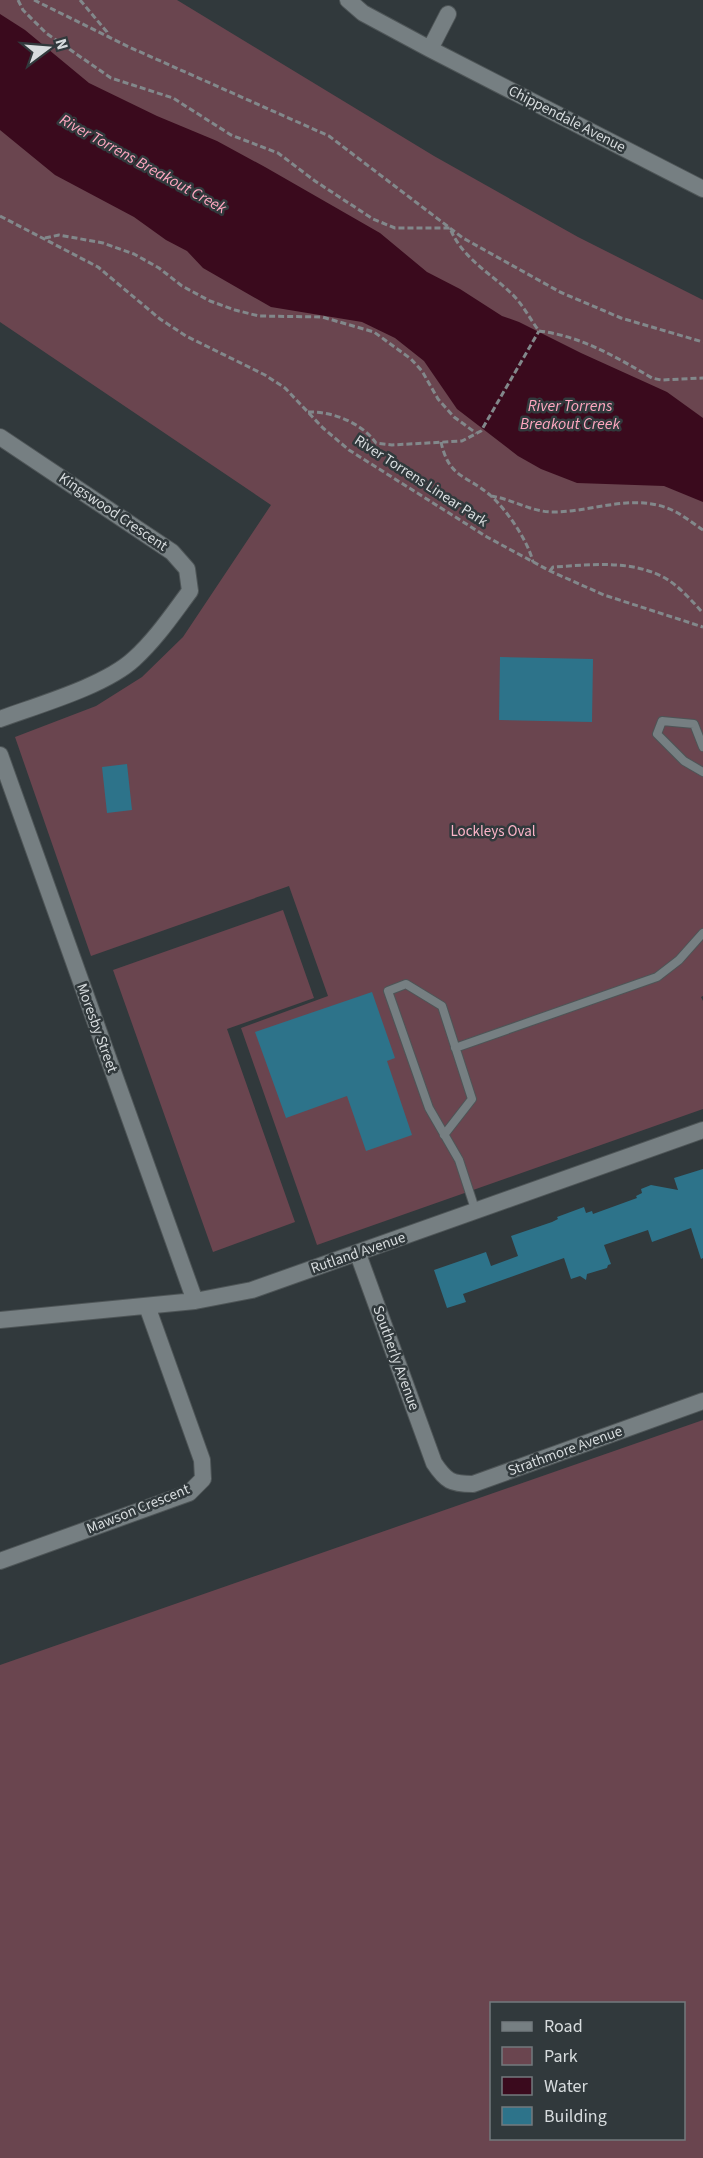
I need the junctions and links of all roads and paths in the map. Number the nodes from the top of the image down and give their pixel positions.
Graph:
1 (18, 0) edge
2 (34, 0) edge
3 (80, 0) edge
4 (348, 0) edge
5 (448, 14) dead end
6 (109, 38) junction
7 (430, 49) junction
8 (703, 189) edge
9 (0, 216) edge
10 (450, 228) junction
11 (44, 239) junction
12 (539, 331) junction
13 (703, 342) edge
14 (703, 378) edge
15 (308, 412) junction
16 (476, 433) junction
17 (0, 437) edge
18 (441, 442) junction
19 (490, 496) junction
20 (703, 530) edge
21 (533, 562) junction
22 (550, 571) junction
23 (703, 613) edge
24 (703, 627) edge
25 (0, 719) edge
26 (703, 747) edge
27 (0, 755) edge
28 (703, 772) edge
29 (703, 933) edge
30 (455, 1048) junction
31 (703, 1130) edge
32 (444, 1135) junction
33 (476, 1212) junction
34 (358, 1254) junction
35 (195, 1301) junction
36 (147, 1306) junction
37 (1, 1316) edge
38 (703, 1401) edge
39 (434, 1463) joint
40 (0, 1561) edge

1 - 10 path
2 - 6 path
3 - 6 path
4 - 7 street, Chippendale Avenue
5 - 7 street
6 - 10 path
7 - 8 street, Chippendale Avenue
9 - 11 path, River Torrens Linear Park
10 - 12 path
10 - 13 path
11 - 15 path, River Torrens Linear Park
11 - 16 path
12 - 14 path
12 - 16 path
15 - 18 path
15 - 21 path, River Torrens Linear Park
16 - 18 path
17 - 25 street, Kingswood Crescent
18 - 19 path
19 - 20 path
19 - 21 path
21 - 22 path, River Torrens Linear Park
22 - 23 path
22 - 24 path, River Torrens Linear Park
26 - 28 lane
27 - 35 street, Moresby Street
29 - 30 lane
30 - 32 lane
30 - 32 lane
31 - 33 street, Rutland Avenue
32 - 33 lane
33 - 34 street, Rutland Avenue
34 - 35 street, Rutland Avenue
34 - 39 street, Southerly Avenue
35 - 36 street, Rutland Avenue
36 - 37 street, Rutland Avenue
36 - 40 street, Mawson Crescent
38 - 39 street, Strathmore Avenue

